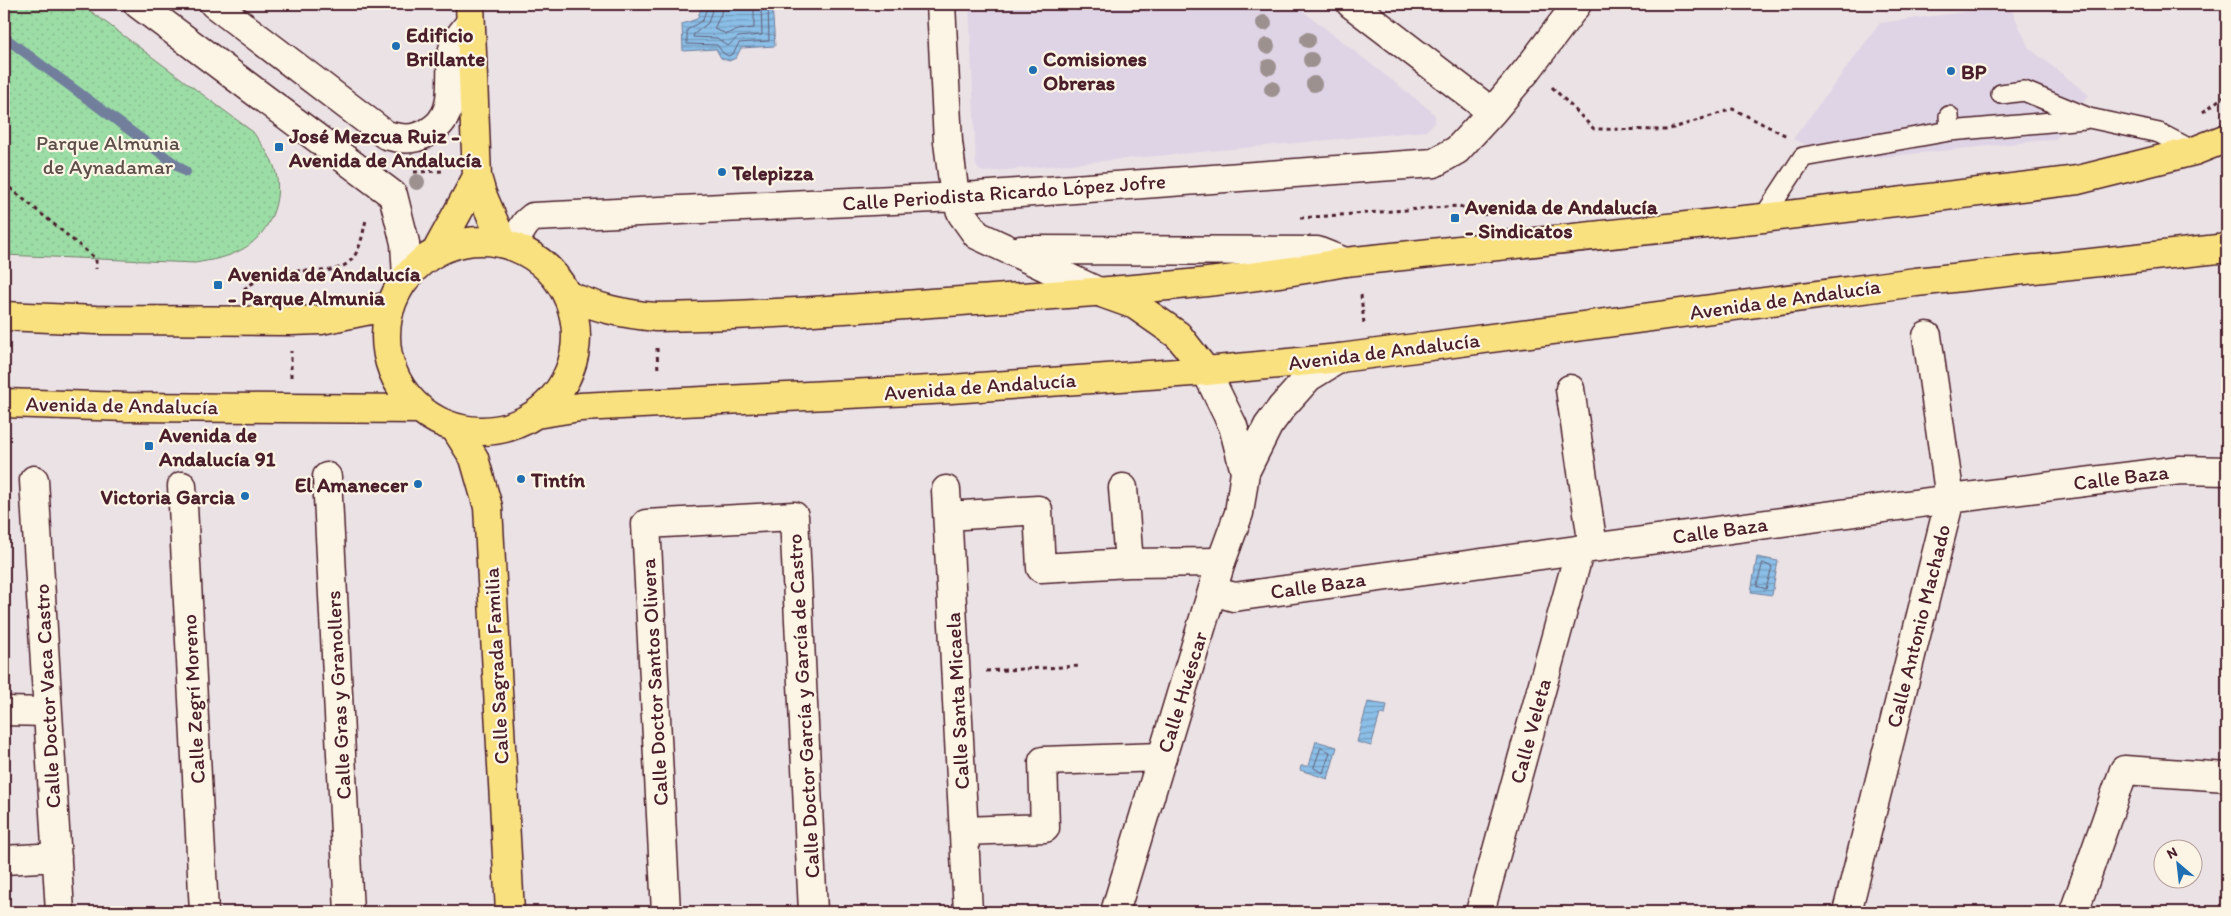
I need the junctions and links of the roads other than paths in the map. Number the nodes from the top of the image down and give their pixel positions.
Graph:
1 (138, 4) edge
2 (214, 4) edge
3 (941, 4) edge
4 (1351, 4) edge
5 (1576, 4) edge
6 (470, 13) edge
7 (2001, 94) dead end
8 (1492, 112) junction
9 (2089, 118) junction
10 (2227, 138) edge
11 (2194, 151) junction
12 (477, 177) junction
13 (955, 197) junction
14 (1764, 218) junction
15 (507, 245) junction
16 (2227, 248) edge
17 (1005, 249) junction
18 (436, 252) junction
19 (1345, 262) junction
20 (407, 277) junction
21 (1099, 292) junction
22 (567, 295) junction
23 (390, 306) junction
24 (4, 316) edge
25 (1928, 336) dead end
26 (1340, 358) junction
27 (1206, 371) junction
28 (1570, 389) dead end
29 (4, 403) edge
30 (420, 409) junction
31 (536, 414) junction
32 (454, 428) junction
33 (2227, 471) edge
34 (1245, 472) junction
35 (327, 477) dead end
36 (34, 480) dead end
37 (182, 486) dead end
38 (1122, 488) dead end
39 (1950, 499) junction
40 (718, 520) joint
41 (1586, 548) junction
42 (1221, 562) junction
43 (1128, 563) junction
44 (1213, 591) junction
45 (4, 711) edge
46 (48, 712) junction
47 (1162, 757) junction
48 (2227, 777) edge
49 (964, 831) junction
50 (57, 857) junction
51 (4, 860) edge
52 (60, 912) edge
53 (204, 912) edge
54 (349, 912) edge
55 (510, 912) edge
56 (666, 912) edge
57 (813, 912) edge
58 (968, 912) edge
59 (1115, 912) edge
60 (1480, 912) edge
61 (1846, 912) edge
62 (2074, 912) edge

1 - 20 street
2 - 6 street
3 - 13 street
4 - 8 street
5 - 8 street, Calle Periodista Ricardo López Jofre
6 - 12 main road
7 - 9 lane
8 - 13 street, Calle Periodista Ricardo López Jofre
9 - 11 lane
9 - 14 lane
10 - 11 main road
11 - 14 main road
12 - 15 main road
12 - 18 main road
13 - 15 street, Calle Periodista Ricardo López Jofre
13 - 17 street
14 - 19 main road
15 - 18 main road
15 - 22 main road
16 - 26 main road, Avenida de Andalucía
17 - 19 street
17 - 21 street
18 - 20 main road
19 - 21 main road
20 - 23 main road
21 - 22 main road
21 - 27 main road
22 - 31 main road
23 - 24 main road
23 - 30 main road
25 - 39 street, Calle Antonio Machado
26 - 27 main road, Avenida de Andalucía
26 - 34 street, Calle Huéscar
27 - 31 main road, Avenida de Andalucía
27 - 34 street, Calle Huéscar
28 - 41 street, Calle Veleta
29 - 30 main road, Avenida de Andalucía
30 - 32 main road
31 - 32 main road
32 - 55 main road, Calle Sagrada Familia
33 - 39 street, Calle Baza
34 - 42 street, Calle Huéscar
35 - 54 street, Calle Gras y Granollers
36 - 46 street, Calle Doctor Vaca Castro
37 - 53 street, Calle Zegrí Moreno
38 - 43 street
39 - 41 street, Calle Baza
39 - 61 street, Calle Antonio Machado
40 - 56 street, Calle Doctor Santos Olivera
40 - 57 street, Calle Doctor García y García de Castro
41 - 44 street, Calle Baza
41 - 60 street, Calle Veleta
42 - 43 street
42 - 44 street, Calle Huéscar
43 - 49 street, Calle Santa Micaela
44 - 47 street, Calle Huéscar
45 - 46 street
46 - 50 street, Calle Doctor Vaca Castro
47 - 49 street
47 - 59 street, Calle Huéscar
48 - 62 street
49 - 58 street, Calle Santa Micaela
50 - 51 street
50 - 52 street, Calle Doctor Vaca Castro

